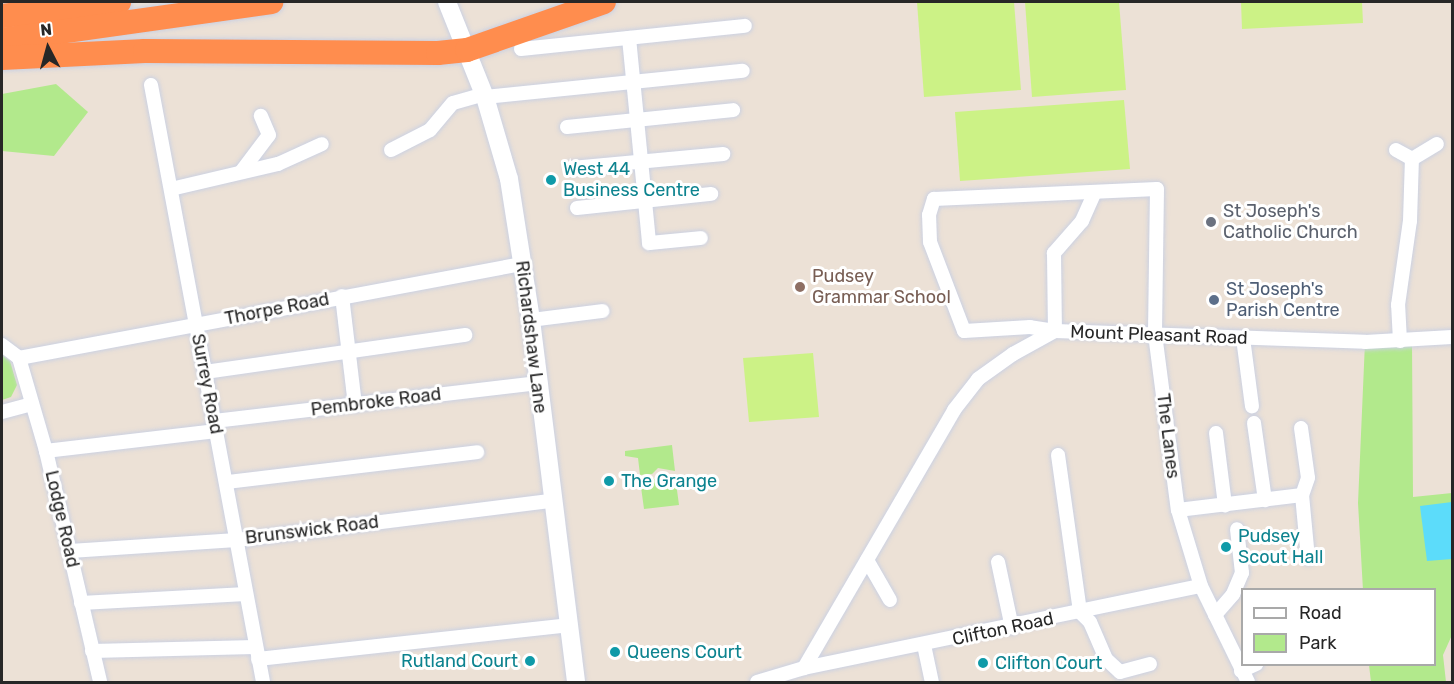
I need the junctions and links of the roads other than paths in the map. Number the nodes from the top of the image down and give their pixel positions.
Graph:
1 (118, 2) edge
2 (271, 2) edge
3 (447, 2) edge
4 (604, 2) edge
5 (2, 5) edge
6 (2, 16) edge
7 (746, 26) dead end
8 (629, 38) junction
9 (2, 39) edge
10 (521, 49) dead end
11 (466, 50) junction
12 (2, 58) edge
13 (743, 71) dead end
14 (633, 82) junction
15 (151, 85) dead end
16 (484, 95) junction
17 (733, 110) dead end
18 (261, 116) dead end
19 (636, 121) junction
20 (567, 127) dead end
21 (322, 144) dead end
22 (1437, 144) dead end
23 (391, 150) dead end
24 (1396, 150) dead end
25 (723, 154) dead end
26 (1412, 159) junction
27 (640, 162) junction
28 (572, 168) dead end
29 (241, 172) junction
30 (171, 189) junction
31 (711, 194) dead end
32 (1094, 194) junction
33 (645, 200) junction
34 (577, 208) dead end
35 (701, 238) dead end
36 (522, 264) junction
37 (342, 297) junction
38 (602, 311) dead end
39 (531, 320) junction
40 (196, 324) junction
41 (1055, 331) junction
42 (1155, 334) junction
43 (465, 335) dead end
44 (1452, 337) edge
45 (1243, 338) junction
46 (1400, 341) junction
47 (2, 345) edge
48 (348, 352) junction
49 (19, 358) junction
50 (205, 372) junction
51 (538, 383) junction
52 (32, 404) junction
53 (355, 405) junction
54 (1252, 406) dead end
55 (2, 412) edge
56 (1254, 423) dead end
57 (215, 426) junction
58 (1301, 428) dead end
59 (1216, 433) dead end
60 (46, 450) junction
61 (477, 452) dead end
62 (1058, 455) dead end
63 (227, 482) junction
64 (1302, 495) junction
65 (1264, 500) junction
66 (552, 501) junction
67 (1225, 505) junction
68 (1178, 510) junction
69 (1237, 529) dead end
70 (237, 540) junction
71 (70, 551) junction
72 (1308, 558) dead end
73 (867, 560) junction
74 (998, 562) dead end
75 (1201, 586) junction
76 (246, 594) junction
77 (890, 600) dead end
78 (81, 603) junction
79 (1080, 612) junction
80 (1215, 615) junction
81 (570, 625) junction
82 (1012, 628) junction
83 (924, 645) junction
84 (92, 651) junction
85 (257, 653) junction
86 (1150, 664) dead end
87 (804, 668) junction
88 (1245, 677) edge
89 (100, 682) edge
90 (263, 682) edge
91 (576, 682) edge
92 (757, 682) edge
93 (932, 682) edge

1 - 5 highway
1 - 6 highway
2 - 9 highway
3 - 11 main road, Richardshaw Lane
4 - 11 highway
7 - 8 street
8 - 10 street
8 - 14 street
11 - 12 highway
11 - 16 main road, Richardshaw Lane
13 - 14 street
14 - 16 street
14 - 19 street
15 - 30 street, Surrey Road
16 - 23 street
16 - 36 main road, Richardshaw Lane
17 - 19 street
18 - 29 street
19 - 20 street
19 - 27 street
21 - 29 street
22 - 26 street
24 - 26 street
25 - 27 street
26 - 46 street
27 - 28 street
27 - 33 street
29 - 30 street
30 - 40 street, Surrey Road
31 - 33 street
32 - 41 street
32 - 41 street
32 - 42 street, The Lanes
33 - 34 street
33 - 35 street
36 - 37 street, Thorpe Road
36 - 39 main road, Richardshaw Lane
37 - 40 street, Thorpe Road
37 - 48 street
38 - 39 street
39 - 51 main road, Richardshaw Lane
40 - 49 street, Thorpe Road
40 - 50 street, Surrey Road
41 - 42 street, Mount Pleasant Road
41 - 73 street, Mount Pleasant Road
42 - 45 street, Mount Pleasant Road
42 - 68 street, The Lanes
43 - 48 street
44 - 46 street, Mount Pleasant Road
45 - 46 street, Mount Pleasant Road
45 - 54 street
47 - 49 street
48 - 50 street
48 - 53 street
49 - 52 street, Lodge Road
50 - 57 street, Surrey Road
51 - 53 street, Pembroke Road
51 - 66 main road, Richardshaw Lane
52 - 55 street
52 - 60 street, Lodge Road
53 - 57 street, Pembroke Road
56 - 65 street
57 - 60 street, Pembroke Road
57 - 63 street, Surrey Road
58 - 64 street
59 - 67 street
60 - 71 street, Lodge Road
61 - 63 street
62 - 79 street
63 - 70 street, Surrey Road
64 - 65 street
64 - 72 street
65 - 67 street
66 - 70 street, Brunswick Road
66 - 81 main road, Richardshaw Lane
67 - 68 street
68 - 75 street, The Lanes
69 - 80 street
70 - 71 street, Brunswick Road
70 - 76 street, Surrey Road
71 - 78 street, Lodge Road
73 - 77 street
73 - 87 street, Mount Pleasant Road
74 - 82 street
75 - 79 street, Clifton Road
75 - 80 street, The Lanes
76 - 78 street
76 - 85 street, Surrey Road
78 - 84 street, Lodge Road
79 - 82 street, Clifton Road
79 - 86 street
80 - 88 street, The Lanes
81 - 85 street
81 - 91 main road, Richardshaw Lane
82 - 83 street, Clifton Road
83 - 87 street, Clifton Road
83 - 93 street
84 - 85 street
84 - 89 street, Lodge Road
85 - 90 street, Surrey Road
87 - 92 street

